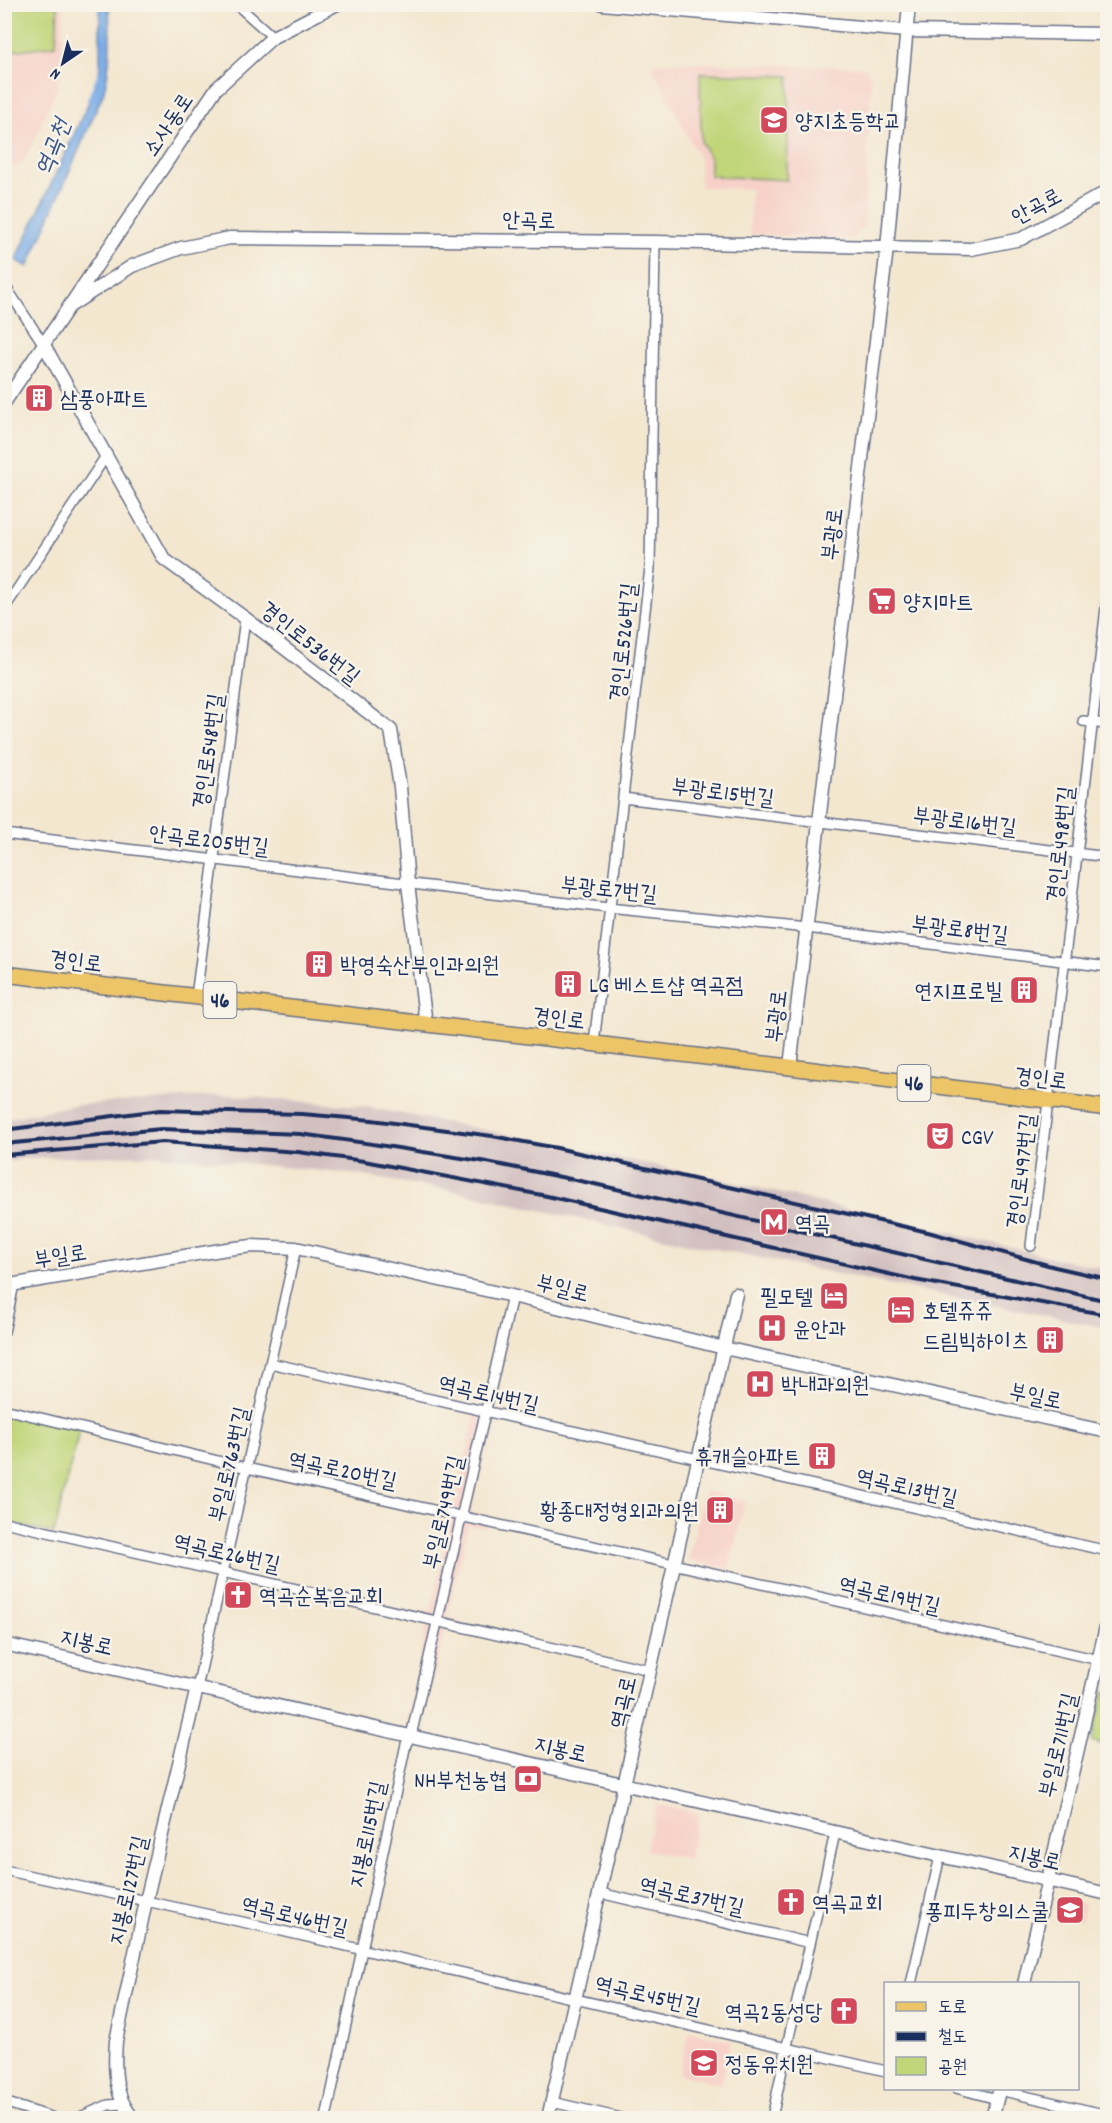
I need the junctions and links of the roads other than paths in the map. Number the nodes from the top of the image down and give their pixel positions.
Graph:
1 (236, 4) edge
2 (337, 4) edge
3 (602, 4) edge
4 (909, 4) edge
5 (906, 32) junction
6 (1107, 34) edge
7 (273, 37) junction
8 (1107, 191) edge
9 (655, 242) junction
10 (887, 248) junction
11 (4, 284) edge
12 (70, 306) junction
13 (44, 345) junction
14 (4, 403) edge
15 (106, 456) junction
16 (1107, 591) edge
17 (4, 609) edge
18 (246, 618) junction
19 (1088, 722) junction
20 (1104, 724) dead end
21 (623, 798) junction
22 (818, 822) junction
23 (4, 834) edge
24 (1078, 854) junction
25 (1107, 857) edge
26 (213, 858) junction
27 (408, 884) junction
28 (608, 908) junction
29 (807, 928) junction
30 (1065, 961) junction
31 (1107, 967) edge
32 (4, 974) edge
33 (196, 997) junction
34 (426, 1024) junction
35 (594, 1043) junction
36 (790, 1067) junction
37 (1048, 1101) junction
38 (1107, 1108) edge
39 (1031, 1246) dead end
40 (296, 1248) junction
41 (9, 1285) edge
42 (736, 1294) dead end
43 (512, 1296) junction
44 (4, 1332) edge
45 (724, 1348) junction
46 (270, 1363) junction
47 (4, 1409) edge
48 (485, 1412) junction
49 (1107, 1432) edge
50 (699, 1459) junction
51 (247, 1468) junction
52 (461, 1516) junction
53 (4, 1522) edge
54 (1107, 1551) edge
55 (675, 1564) junction
56 (224, 1572) junction
57 (1107, 1618) edge
58 (437, 1620) junction
59 (4, 1644) edge
60 (1103, 1661) edge
61 (651, 1670) junction
62 (197, 1688) junction
63 (411, 1736) junction
64 (625, 1784) junction
65 (835, 1833) junction
66 (940, 1857) junction
67 (4, 1870) edge
68 (1047, 1881) junction
69 (600, 1893) junction
70 (1107, 1894) edge
71 (146, 1901) junction
72 (810, 1943) junction
73 (361, 1950) junction
74 (910, 1982) edge
75 (1024, 1982) edge
76 (576, 1998) junction
77 (787, 2046) junction
78 (884, 2071) edge
79 (978, 2090) edge
80 (999, 2092) edge
81 (4, 2102) edge
82 (552, 2102) junction
83 (122, 2104) junction
84 (1107, 2115) edge
85 (54, 2118) edge
86 (78, 2118) edge
87 (133, 2118) edge
88 (326, 2118) edge
89 (548, 2118) edge
90 (621, 2118) edge
91 (772, 2118) edge
92 (992, 2118) edge

1 - 7 street
2 - 7 street, 소사동로
3 - 5 street
4 - 5 street, 부광로
5 - 6 street
5 - 10 street, 부광로
7 - 12 street, 소사동로
8 - 10 street, 안곡로
9 - 10 street, 안곡로
9 - 12 street, 안곡로
9 - 21 street, 경인로526번길
10 - 22 street, 부광로
11 - 13 street
12 - 13 street, 안곡로
13 - 14 street, 안곡로
13 - 15 street, 경인로536번길
15 - 17 street
15 - 18 street, 경인로536번길
16 - 19 street, 경인로498번길
18 - 26 street, 경인로548번길
18 - 27 street, 경인로536번길
19 - 20 street
19 - 24 street, 경인로498번길
21 - 22 street, 부광로15번길
21 - 28 street, 경인로526번길
22 - 24 street, 부광로16번길
22 - 29 street, 부광로
23 - 26 street, 안곡로205번길
24 - 25 street, 부광로16번길
24 - 30 street, 경인로498번길
26 - 27 street, 안곡로205번길
26 - 33 street, 경인로548번길
27 - 28 street, 부광로7번길
27 - 34 street, 경인로536번길
28 - 29 street, 부광로7번길
28 - 35 street, 경인로526번길
29 - 30 street, 부광로8번길
29 - 36 street, 부광로
30 - 31 street, 부광로8번길
30 - 37 street, 경인로498번길
32 - 33 main road, 경인로 / 46
33 - 34 main road, 경인로 / 46
34 - 35 main road, 경인로 / 46
35 - 36 main road, 경인로 / 46
36 - 37 main road, 경인로 / 46
37 - 38 main road, 경인로 / 46
37 - 39 street, 경인로497번길
40 - 41 street, 부일로
40 - 43 street, 부일로
40 - 46 street, 부일로763번길
41 - 44 street
42 - 45 street, 역곡로
43 - 45 street, 부일로
43 - 48 street, 부일로749번길
45 - 49 street, 부일로
45 - 50 street, 역곡로
46 - 48 street, 역곡로14번길
46 - 51 street, 부일로763번길
47 - 51 street, 역곡로20번길
48 - 50 street, 역곡로14번길
48 - 52 street, 부일로749번길
50 - 54 street, 역곡로13번길
50 - 55 street, 역곡로
51 - 52 street, 역곡로20번길
51 - 56 street, 부일로763번길
52 - 55 street, 역곡로20번길
52 - 58 street, 부일로749번길
53 - 56 street, 역곡로26번길
55 - 60 street, 역곡로19번길
55 - 61 street, 역곡로
56 - 58 street, 역곡로26번길
56 - 62 street, 부일로763번길
57 - 60 street, 부일로711번길
58 - 61 street, 역곡로26번길
58 - 63 street, 부일로749번길
59 - 62 street, 지봉로
60 - 68 street, 부일로711번길
61 - 64 street, 역곡로
62 - 63 street, 지봉로
62 - 71 street, 지봉로127번길
63 - 64 street, 지봉로
63 - 73 street, 지봉로115번길
64 - 65 street, 지봉로
64 - 69 street, 역곡로
65 - 66 street, 지봉로
65 - 72 street
66 - 68 street, 지봉로
66 - 74 street
67 - 71 street, 역곡로46번길
68 - 70 street, 지봉로
68 - 75 street, 부일로711번길
69 - 72 street, 역곡로37번길
69 - 76 street, 역곡로
71 - 73 street, 역곡로46번길
71 - 83 street, 지봉로127번길
72 - 77 street
73 - 76 street, 역곡로46번길
73 - 88 street, 지봉로115번길
76 - 77 street, 역곡로45번길
76 - 82 street, 역곡로
77 - 78 street, 역곡로45번길
77 - 91 street
79 - 80 street
80 - 84 street
80 - 92 street
81 - 85 street
82 - 89 street, 역곡로
82 - 90 street
83 - 86 street
83 - 87 street

